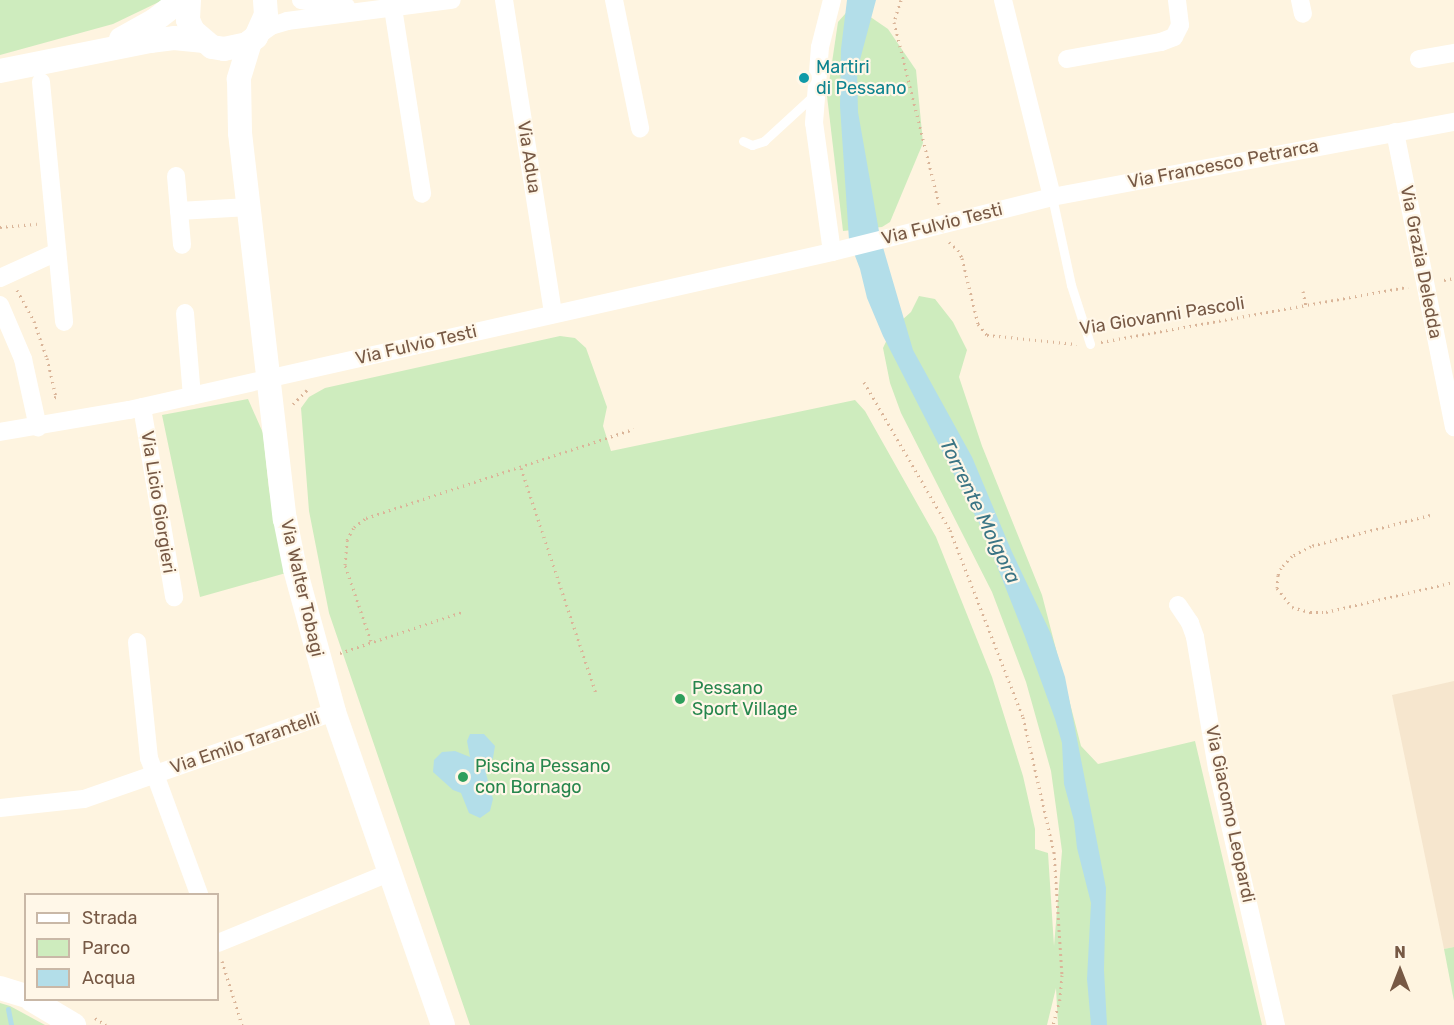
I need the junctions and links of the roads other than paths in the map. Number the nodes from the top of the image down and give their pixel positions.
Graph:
1 (181, 0) edge
2 (189, 0) edge
3 (265, 0) edge
4 (302, 0) edge
5 (452, 0) edge
6 (504, 0) edge
7 (614, 0) edge
8 (832, 0) edge
9 (1003, 0) edge
10 (1177, 0) edge
11 (393, 9) junction
12 (371, 12) junction
13 (253, 39) junction
14 (207, 44) junction
15 (97, 51) junction
16 (1454, 53) edge
17 (1067, 59) dead end
18 (1419, 59) dead end
19 (0, 71) edge
20 (41, 82) dead end
21 (816, 94) junction
22 (1454, 122) edge
23 (640, 128) dead end
24 (1395, 132) junction
25 (240, 133) junction
26 (743, 141) dead end
27 (176, 176) dead end
28 (422, 194) dead end
29 (1052, 197) junction
30 (249, 207) junction
31 (179, 211) junction
32 (182, 245) dead end
33 (838, 250) junction
34 (57, 252) junction
35 (0, 278) edge
36 (0, 305) edge
37 (184, 314) dead end
38 (553, 314) junction
39 (64, 322) dead end
40 (1090, 344) road end
41 (270, 378) junction
42 (192, 396) junction
43 (142, 407) junction
44 (38, 427) junction
45 (1454, 427) edge
46 (0, 432) edge
47 (174, 597) dead end
48 (1178, 605) dead end
49 (136, 642) dead end
50 (334, 712) junction
51 (155, 775) junction
52 (0, 808) edge
53 (391, 872) junction
54 (198, 893) edge
55 (219, 951) edge
56 (0, 988) edge
57 (24, 995) edge
58 (35, 1001) edge
59 (74, 1025) edge
60 (442, 1025) edge
61 (1276, 1025) edge

1 - 15 street
2 - 14 street, Via Walter Tobagi
3 - 13 street, Via Walter Tobagi
4 - 12 street
5 - 11 street
6 - 38 street, Via Adua
7 - 23 street
8 - 21 street
9 - 29 street
10 - 17 street
11 - 12 street
11 - 28 street
12 - 13 street
13 - 14 street
13 - 25 street, Via Walter Tobagi
14 - 15 street
14 - 25 street, Via Walter Tobagi
15 - 19 street
16 - 18 street
20 - 34 street
21 - 26 lane
21 - 33 street
22 - 24 street, Via Francesco Petrarca
24 - 29 street, Via Francesco Petrarca
24 - 45 street, Via Grazia Deledda
25 - 30 street, Via Walter Tobagi
27 - 31 street
29 - 33 street, Via Fulvio Testi
29 - 40 lane
30 - 31 street
30 - 41 street, Via Walter Tobagi
31 - 32 street
33 - 38 street, Via Fulvio Testi
34 - 35 street
34 - 39 street
36 - 44 street
37 - 42 street
38 - 41 street, Via Fulvio Testi
41 - 42 street, Via Fulvio Testi
41 - 50 street, Via Walter Tobagi
42 - 43 street, Via Fulvio Testi
43 - 44 street, Via Fulvio Testi
43 - 47 street, Via Licio Giorgieri
44 - 46 street, Via Fulvio Testi
48 - 61 street, Via Giacomo Leopardi
49 - 51 street, Via Emilo Tarantelli
50 - 51 street, Via Emilo Tarantelli
50 - 53 street, Via Walter Tobagi
51 - 52 street, Via Emilo Tarantelli
51 - 54 street
53 - 55 street
53 - 60 street, Via Walter Tobagi
56 - 57 street
58 - 59 street

